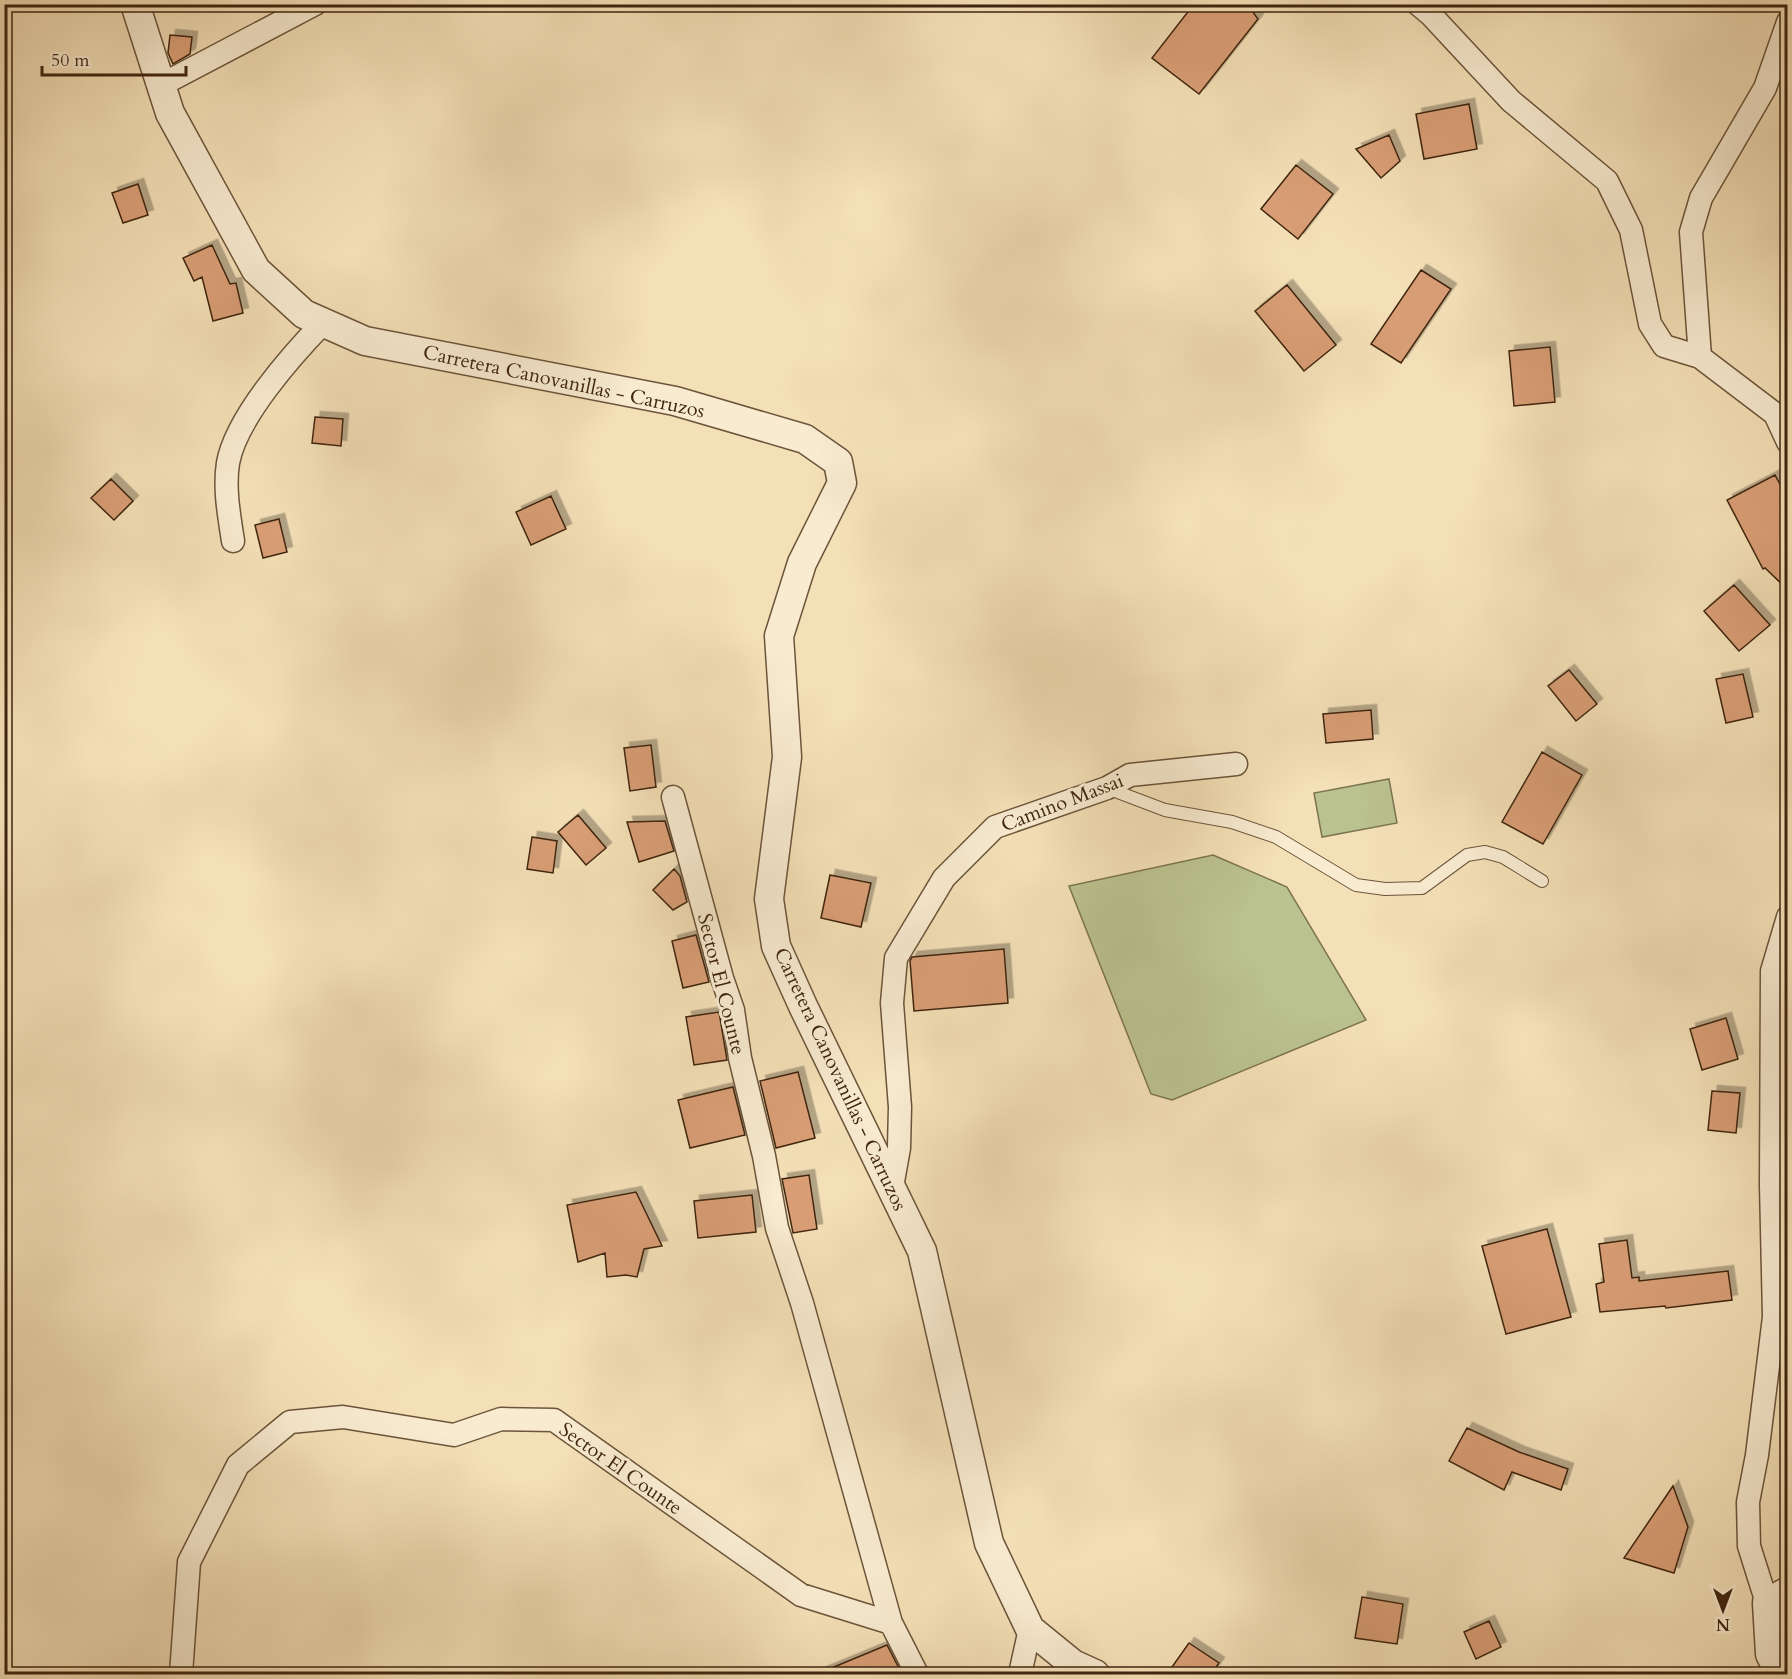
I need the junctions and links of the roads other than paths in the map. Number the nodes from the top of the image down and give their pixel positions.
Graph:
1 (135, 4) edge
2 (315, 4) edge
3 (1418, 4) edge
4 (1788, 22) edge
5 (161, 85) junction
6 (323, 322) junction
7 (1700, 357) junction
8 (1788, 442) edge
9 (233, 541) dead end
10 (1236, 764) dead end
11 (1107, 788) junction
12 (673, 797) dead end
13 (1542, 881) dead end
14 (1788, 917) edge
15 (892, 1187) junction
16 (1777, 1597) edge
17 (891, 1623) junction
18 (1030, 1629) junction
19 (181, 1674) edge
20 (917, 1674) edge
21 (1020, 1674) edge
22 (1095, 1674) edge
23 (1780, 1674) edge

1 - 5 street, Carretera Canovanillas - Carruzos
2 - 5 street
3 - 7 street
4 - 7 street
5 - 6 street, Carretera Canovanillas - Carruzos
6 - 9 street
6 - 15 street, Carretera Canovanillas - Carruzos
7 - 8 street
10 - 11 street, Camino Massai
11 - 13 lane
11 - 15 street, Camino Massai
12 - 17 street, Sector El Counte
14 - 16 street
15 - 18 street, Carretera Canovanillas - Carruzos
16 - 23 street
17 - 19 street, Sector El Counte
17 - 20 street, Sector El Counte
18 - 21 street
18 - 22 street, Carretera Canovanillas - Carruzos

